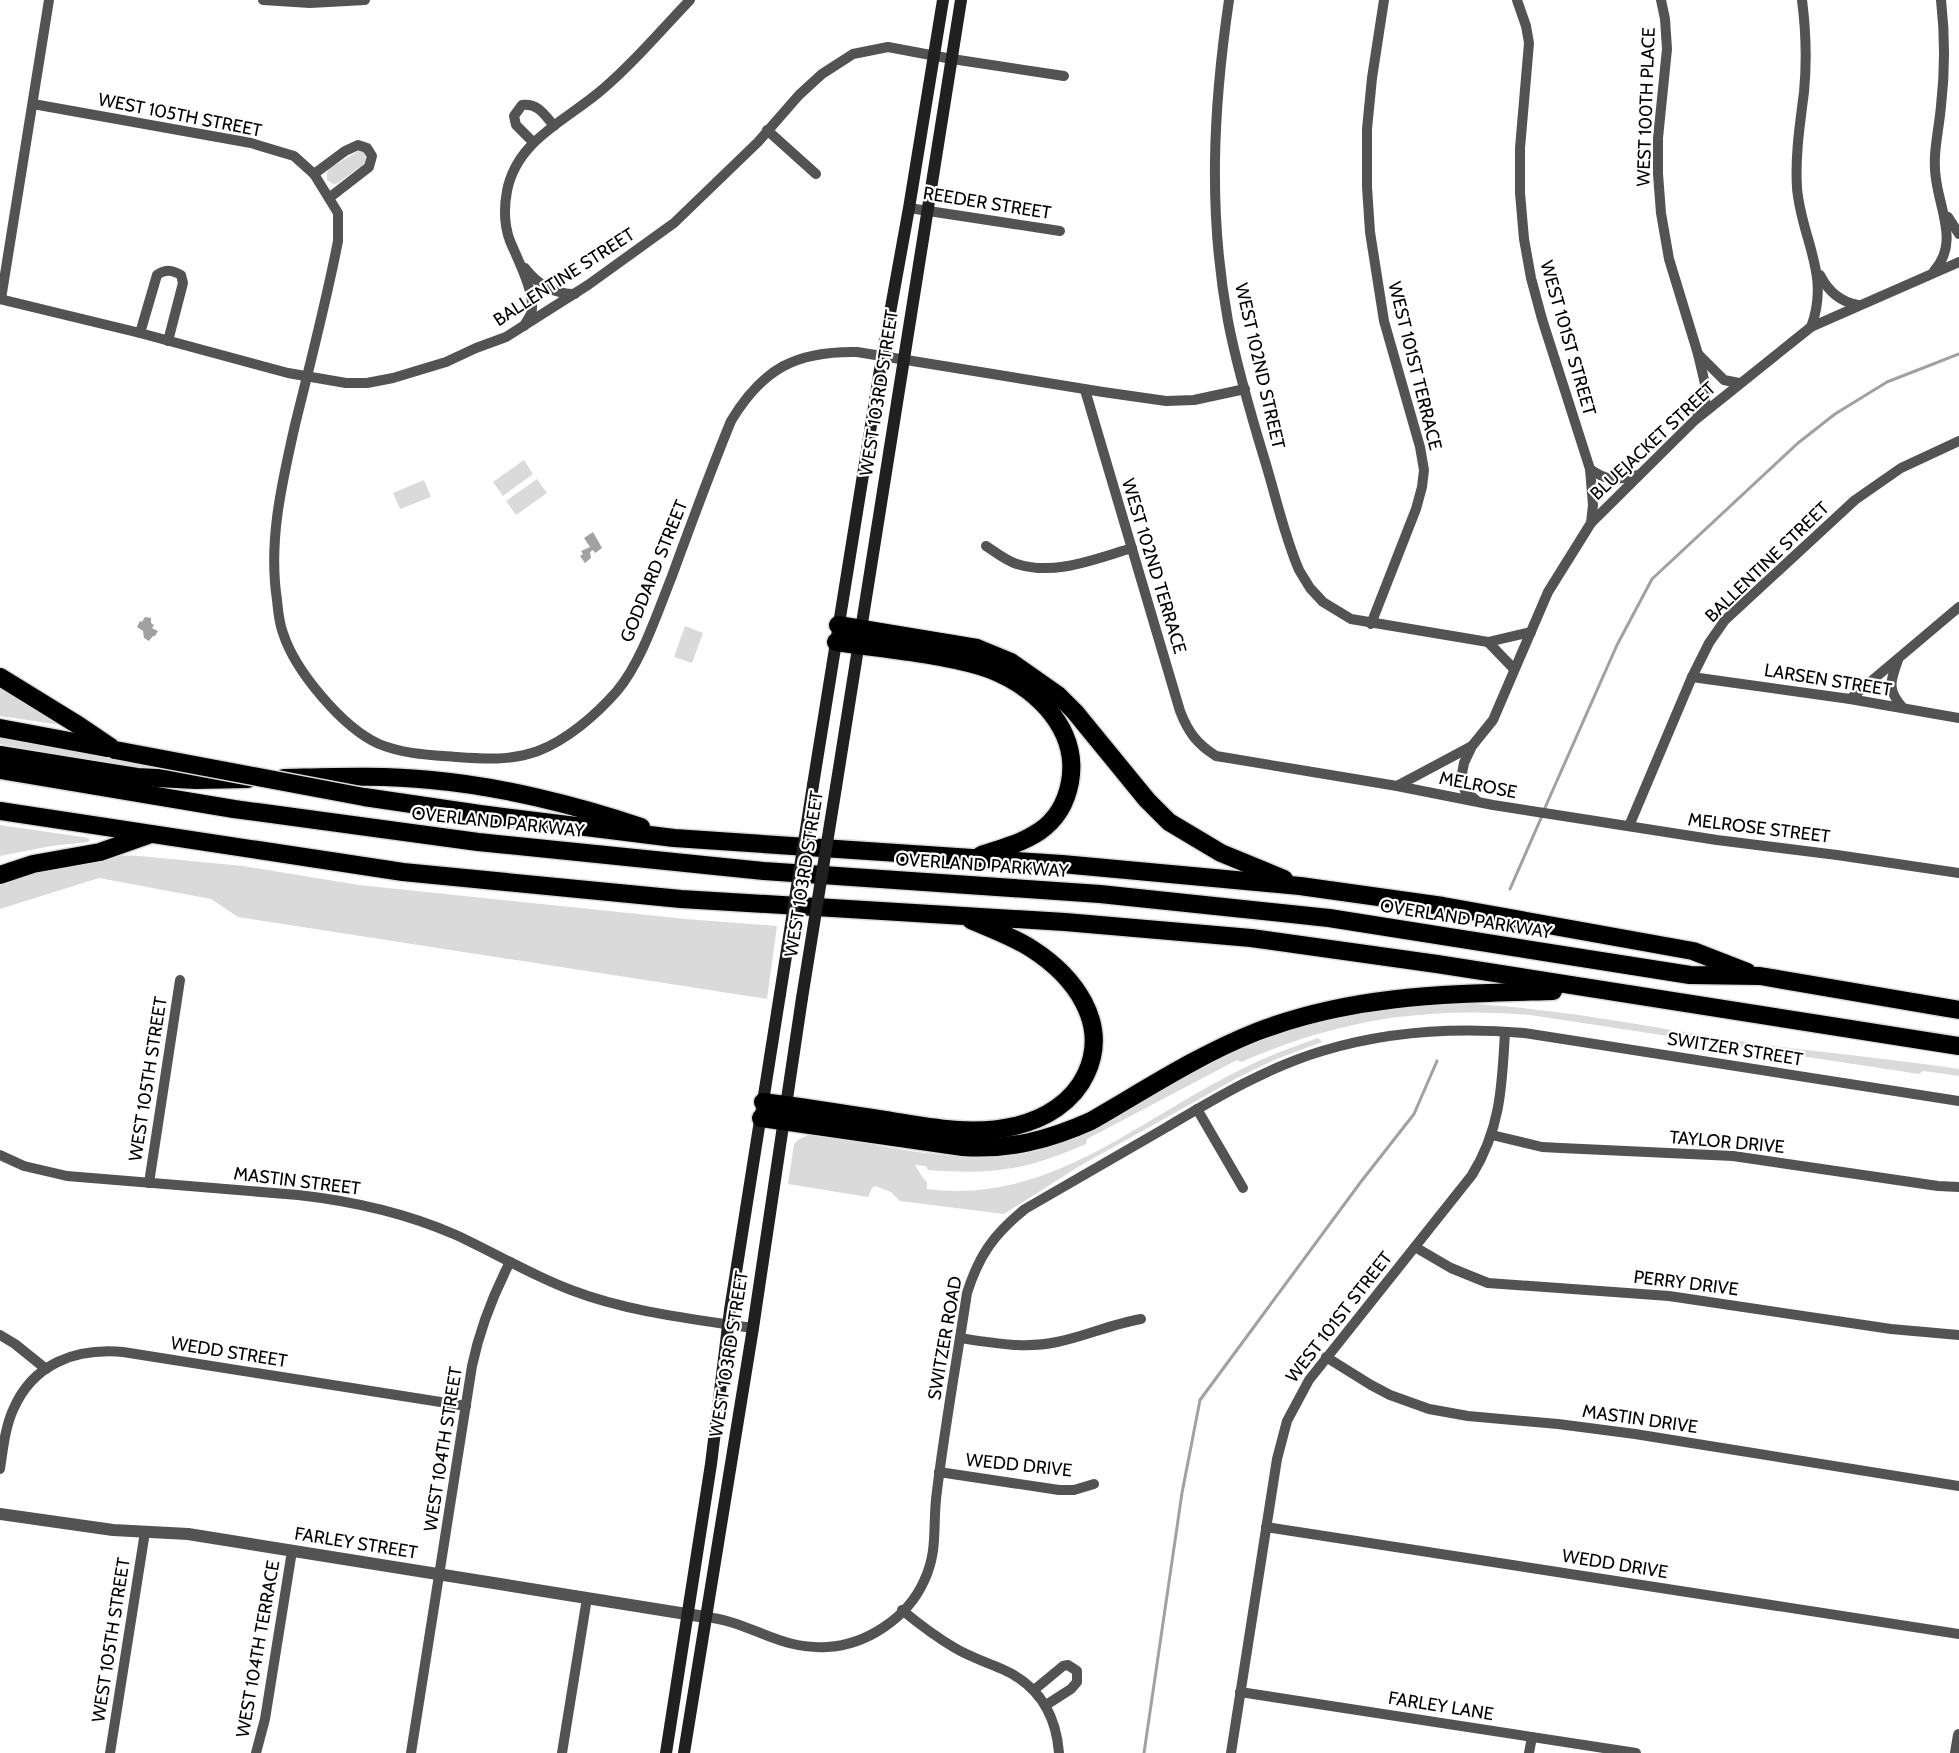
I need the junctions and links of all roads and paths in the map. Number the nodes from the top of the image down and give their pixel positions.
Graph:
1 (49, 0) edge
2 (54, 0) edge
3 (263, 0) edge
4 (365, 0) edge
5 (690, 0) edge
6 (943, 0) edge
7 (962, 0) edge
8 (1230, 0) edge
9 (1384, 0) edge
10 (1517, 0) edge
11 (1662, 0) edge
12 (1802, 0) edge
13 (1941, 0) edge
14 (47, 13) junction
15 (934, 55) junction
16 (952, 59) junction
17 (1064, 76) dead end
18 (33, 104) junction
19 (554, 126) junction
20 (768, 130) junction
21 (533, 142) junction
22 (314, 174) junction
23 (816, 174) dead end
24 (329, 198) junction
25 (1942, 203) junction
26 (909, 208) junction
27 (927, 211) junction
28 (1060, 231) dead end
29 (1959, 234) edge
30 (520, 261) junction
31 (1959, 262) edge
32 (1815, 267) junction
33 (1931, 273) junction
34 (575, 294) junction
35 (1, 299) edge
36 (1858, 305) junction
37 (1811, 327) junction
38 (522, 329) junction
39 (140, 333) junction
40 (168, 341) junction
41 (1698, 354) junction
42 (882, 357) junction
43 (902, 360) junction
44 (307, 377) junction
45 (1739, 383) junction
46 (1245, 389) junction
47 (1085, 390) junction
48 (1695, 420) junction
49 (1959, 441) edge
50 (288, 457) joint
51 (1590, 469) junction
52 (1639, 475) junction
53 (1591, 523) junction
54 (986, 546) dead end
55 (1132, 548) junction
56 (1959, 607) edge
57 (1371, 624) junction
58 (1531, 632) junction
59 (837, 633) junction
60 (859, 637) junction
61 (1488, 642) junction
62 (1899, 660) junction
63 (1514, 669) junction
64 (1692, 676) junction
65 (0, 677) edge
66 (1850, 699) junction
67 (1903, 708) junction
68 (1959, 718) edge
69 (0, 728) edge
70 (1472, 746) junction
71 (115, 750) junction
72 (0, 755) edge
73 (0, 770) edge
74 (1397, 786) junction
75 (1479, 802) junction
76 (0, 811) edge
77 (1554, 815) joint
78 (1629, 826) junction
79 (152, 833) junction
80 (674, 838) junction
81 (970, 858) junction
82 (1959, 873) edge
83 (0, 875) edge
84 (1300, 886) junction
85 (961, 915) junction
86 (1760, 976) junction
87 (180, 980) dead end
88 (1598, 989) junction
89 (1959, 1010) edge
90 (1505, 1032) junction
91 (1959, 1046) edge
92 (1959, 1101) edge
93 (1197, 1109) junction
94 (762, 1110) junction
95 (784, 1113) junction
96 (1492, 1135) junction
97 (0, 1155) edge
98 (149, 1183) junction
99 (1959, 1187) edge
100 (1243, 1188) dead end
101 (1415, 1247) junction
102 (510, 1262) junction
103 (1141, 1319) dead end
104 (728, 1324) junction
105 (753, 1328) junction
106 (0, 1335) edge
107 (1959, 1335) edge
108 (960, 1338) junction
109 (1326, 1358) junction
110 (46, 1369) junction
111 (466, 1406) junction
112 (0, 1468) edge
113 (939, 1472) junction
114 (1094, 1485) dead end
115 (1959, 1486) edge
116 (0, 1514) edge
117 (1266, 1527) junction
118 (145, 1532) junction
119 (292, 1551) junction
120 (440, 1574) junction
121 (587, 1598) junction
122 (902, 1610) junction
123 (687, 1614) junction
124 (705, 1617) junction
125 (1959, 1634) edge
126 (1034, 1690) junction
127 (1240, 1692) junction
128 (1046, 1706) junction
129 (1959, 1735) edge
130 (1532, 1737) junction
131 (110, 1753) edge
132 (256, 1753) edge
133 (411, 1753) edge
134 (562, 1753) edge
135 (666, 1753) edge
136 (684, 1753) edge
137 (1059, 1753) edge
138 (1231, 1753) edge
139 (1528, 1753) edge
140 (1636, 1753) edge
141 (1956, 1753) edge

1 - 14 street
2 - 14 street
3 - 4 street
5 - 19 street
6 - 15 main road, WEST 103RD STREET
7 - 16 main road, WEST 103RD STREET
8 - 46 street, WEST 102ND STREET
9 - 57 street, WEST 101ST TERRACE
10 - 51 street, WEST 101ST STREET
11 - 41 street, WEST 100TH PLACE
12 - 32 street
13 - 25 street
14 - 18 street
15 - 16 street, BALLENTINE STREET
15 - 20 street, BALLENTINE STREET
15 - 26 main road, WEST 103RD STREET
16 - 17 street, BALLENTINE STREET
16 - 27 main road, WEST 103RD STREET
18 - 22 street, WEST 105TH STREET
18 - 35 street
19 - 21 street
19 - 21 street
20 - 23 street
20 - 34 street, BALLENTINE STREET
21 - 30 street
22 - 24 street, WEST 105TH STREET
22 - 24 street
24 - 44 street, WEST 105TH STREET
25 - 29 street
25 - 33 street
26 - 27 street, REEDER STREET
26 - 42 main road, WEST 103RD STREET
27 - 28 street, REEDER STREET
27 - 43 main road, WEST 103RD STREET
30 - 34 street
30 - 38 street
31 - 33 street, BLUEJACKET STREET
32 - 36 street
32 - 37 street
33 - 36 street, BLUEJACKET STREET
34 - 38 street, BALLENTINE STREET
35 - 39 street, BALLENTINE STREET
36 - 37 street, BLUEJACKET STREET
37 - 45 street, BLUEJACKET STREET
38 - 44 street, BALLENTINE STREET
39 - 40 street, BALLENTINE STREET
39 - 40 street
40 - 44 street, BALLENTINE STREET
41 - 45 street, WEST 100TH PLACE
41 - 48 street, WEST 100TH PLACE
42 - 43 street, GODDARD STREET
42 - 50 street, GODDARD STREET
42 - 59 main road, WEST 103RD STREET
43 - 47 street, GODDARD STREET
43 - 60 main road, WEST 103RD STREET
44 - 50 street, WEST 105TH STREET
45 - 48 street, BLUEJACKET STREET
46 - 47 street, GODDARD STREET
46 - 57 street, WEST 102ND STREET
47 - 55 street, WEST 102ND TERRACE
48 - 52 street, BLUEJACKET STREET
49 - 64 street, BALLENTINE STREET
51 - 52 street
51 - 53 street, WEST 101ST STREET
52 - 53 street, BLUEJACKET STREET
53 - 58 street, BLUEJACKET STREET
54 - 55 street
55 - 74 street, WEST 102ND TERRACE
56 - 62 street
57 - 61 street
58 - 61 street
58 - 63 street, BLUEJACKET STREET
59 - 60 highway
59 - 94 main road, WEST 103RD STREET, bridge
60 - 81 highway
60 - 84 highway
60 - 95 main road, WEST 103RD STREET, bridge
61 - 63 street
62 - 66 street
62 - 67 street
63 - 70 street, BLUEJACKET STREET
64 - 66 street, LARSEN STREET
64 - 78 street, BALLENTINE STREET
65 - 71 highway
66 - 67 street, LARSEN STREET
67 - 68 street, LARSEN STREET
69 - 71 highway
70 - 74 street, BLUEJACKET STREET
70 - 75 street, BLUEJACKET STREET
71 - 80 highway, bridge
72 - 80 highway
73 - 86 highway, OVERLAND PARKWAY
74 - 75 street, MELROSE
75 - 77 street, MELROSE
76 - 79 highway
77 - 78 street, MELROSE STREET
78 - 82 street, MELROSE STREET
79 - 83 highway
79 - 85 highway
80 - 81 highway
81 - 84 highway
84 - 86 highway
85 - 88 highway
85 - 95 highway
86 - 89 highway, OVERLAND PARKWAY
87 - 98 street, WEST 105TH STREET
88 - 91 highway
88 - 95 highway
90 - 92 street, SWITZER STREET
90 - 93 street, SWITZER ROAD
90 - 96 street, WEST 101ST STREET
93 - 100 street
93 - 108 street, SWITZER ROAD
94 - 95 highway
94 - 104 main road, WEST 103RD STREET
95 - 105 main road, WEST 103RD STREET
96 - 99 street, TAYLOR DRIVE
96 - 101 street, WEST 101ST STREET
97 - 98 street, MASTIN STREET
98 - 102 street, MASTIN STREET
101 - 107 street, PERRY DRIVE
101 - 109 street, WEST 101ST STREET
102 - 104 street, MASTIN STREET
102 - 111 street, WEST 104TH STREET
103 - 108 street
104 - 105 street, MASTIN STREET
104 - 123 main road, WEST 103RD STREET
105 - 124 main road, WEST 103RD STREET
106 - 110 street
108 - 113 street, SWITZER ROAD
109 - 115 street, MASTIN DRIVE
109 - 117 street, WEST 101ST STREET
110 - 111 street, WEDD STREET
110 - 112 street, WEDD STREET
111 - 120 street, WEST 104TH STREET
113 - 114 street, WEDD DRIVE
113 - 122 street, SWITZER ROAD
116 - 118 street, FARLEY STREET
117 - 125 street, WEDD DRIVE
117 - 127 street, WEST 101ST STREET
118 - 119 street, FARLEY STREET
118 - 131 street, WEST 105TH STREET
119 - 120 street, FARLEY STREET
119 - 132 street, WEST 104TH TERRACE
120 - 121 street, FARLEY STREET
120 - 133 street, WEST 104TH STREET
121 - 123 street, FARLEY STREET
121 - 134 street
122 - 124 street, SWITZER ROAD
122 - 126 street
123 - 124 street, FARLEY STREET
123 - 135 main road, WEST 103RD STREET
124 - 136 main road, WEST 103RD STREET
126 - 128 street
126 - 128 street
127 - 130 street, FARLEY LANE
127 - 138 street, WEST 101ST STREET
128 - 137 street
129 - 141 street
130 - 139 street
130 - 140 street, FARLEY LANE

